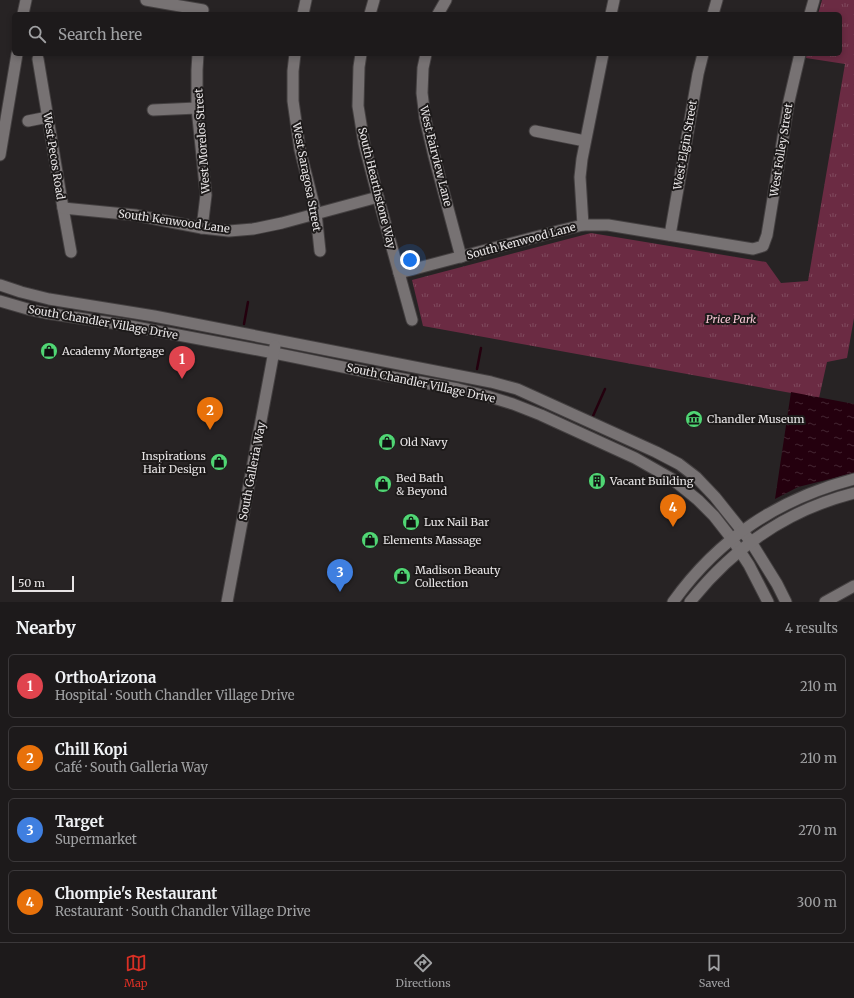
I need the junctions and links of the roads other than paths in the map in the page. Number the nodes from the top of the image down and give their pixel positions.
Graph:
1 (26, 0) edge
2 (146, 0) edge
3 (306, 0) edge
4 (374, 0) edge
5 (446, 0) edge
6 (614, 0) edge
7 (717, 0) edge
8 (814, 0) edge
9 (204, 8) edge
10 (23, 12) edge
11 (303, 12) edge
12 (371, 12) edge
13 (439, 12) edge
14 (611, 12) edge
15 (714, 12) edge
16 (811, 12) edge
17 (17, 56) edge
18 (198, 56) edge
19 (295, 56) edge
20 (361, 56) edge
21 (426, 56) edge
22 (603, 56) edge
23 (702, 56) edge
24 (800, 56) edge
25 (38, 59) dead end
26 (197, 108) junction
27 (153, 110) dead end
28 (48, 117) junction
29 (28, 121) dead end
30 (535, 132) dead end
31 (585, 141) junction
32 (0, 155) edge
33 (378, 197) junction
34 (63, 208) junction
35 (316, 213) junction
36 (584, 225) junction
37 (202, 228) junction
38 (670, 236) junction
39 (763, 246) joint
40 (320, 251) dead end
41 (71, 252) dead end
42 (461, 257) junction
43 (399, 274) junction
44 (0, 285) edge
45 (0, 301) edge
46 (412, 320) dead end
47 (277, 340) junction
48 (274, 353) junction
49 (854, 479) edge
50 (854, 493) edge
51 (737, 535) junction
52 (746, 546) junction
53 (854, 586) edge
54 (227, 602) edge
55 (673, 602) edge
56 (690, 602) edge
57 (768, 602) edge
58 (786, 602) edge
59 (825, 602) edge

1 - 10 street
2 - 9 street
3 - 11 street
4 - 12 street
5 - 13 street
6 - 14 street
7 - 15 street
8 - 16 street
17 - 32 street
18 - 26 street, West Morelos Street
19 - 35 street, West Saragosa Street
20 - 33 street, South Hearthstone Way
21 - 42 street, West Fairview Lane
22 - 31 street
23 - 38 street, West Elgin Street
24 - 39 street, West Folley Street
25 - 28 street, West Pecos Road
26 - 27 street
26 - 37 street, West Morelos Street
28 - 29 street
28 - 34 street, West Pecos Road
30 - 31 street
31 - 36 street
33 - 35 street, South Kenwood Lane
33 - 43 street, South Hearthstone Way
34 - 37 street, South Kenwood Lane
34 - 41 street, West Pecos Road
35 - 37 street, South Kenwood Lane
35 - 40 street, West Saragosa Street
36 - 38 street, South Kenwood Lane
36 - 42 street, South Kenwood Lane
38 - 39 street, South Kenwood Lane
42 - 43 street, South Kenwood Lane
43 - 46 street, South Hearthstone Way
44 - 47 street, South Chandler Village Drive
45 - 48 street, South Chandler Village Drive
47 - 48 street, South Galleria Way
47 - 51 street, South Chandler Village Drive
48 - 51 street, South Chandler Village Drive
48 - 54 street, South Galleria Way
49 - 51 street
50 - 52 street
51 - 52 street, South Chandler Village Drive
51 - 55 street
52 - 56 street
52 - 57 street, South Chandler Village Drive
52 - 58 street, South Chandler Village Drive
53 - 59 street

